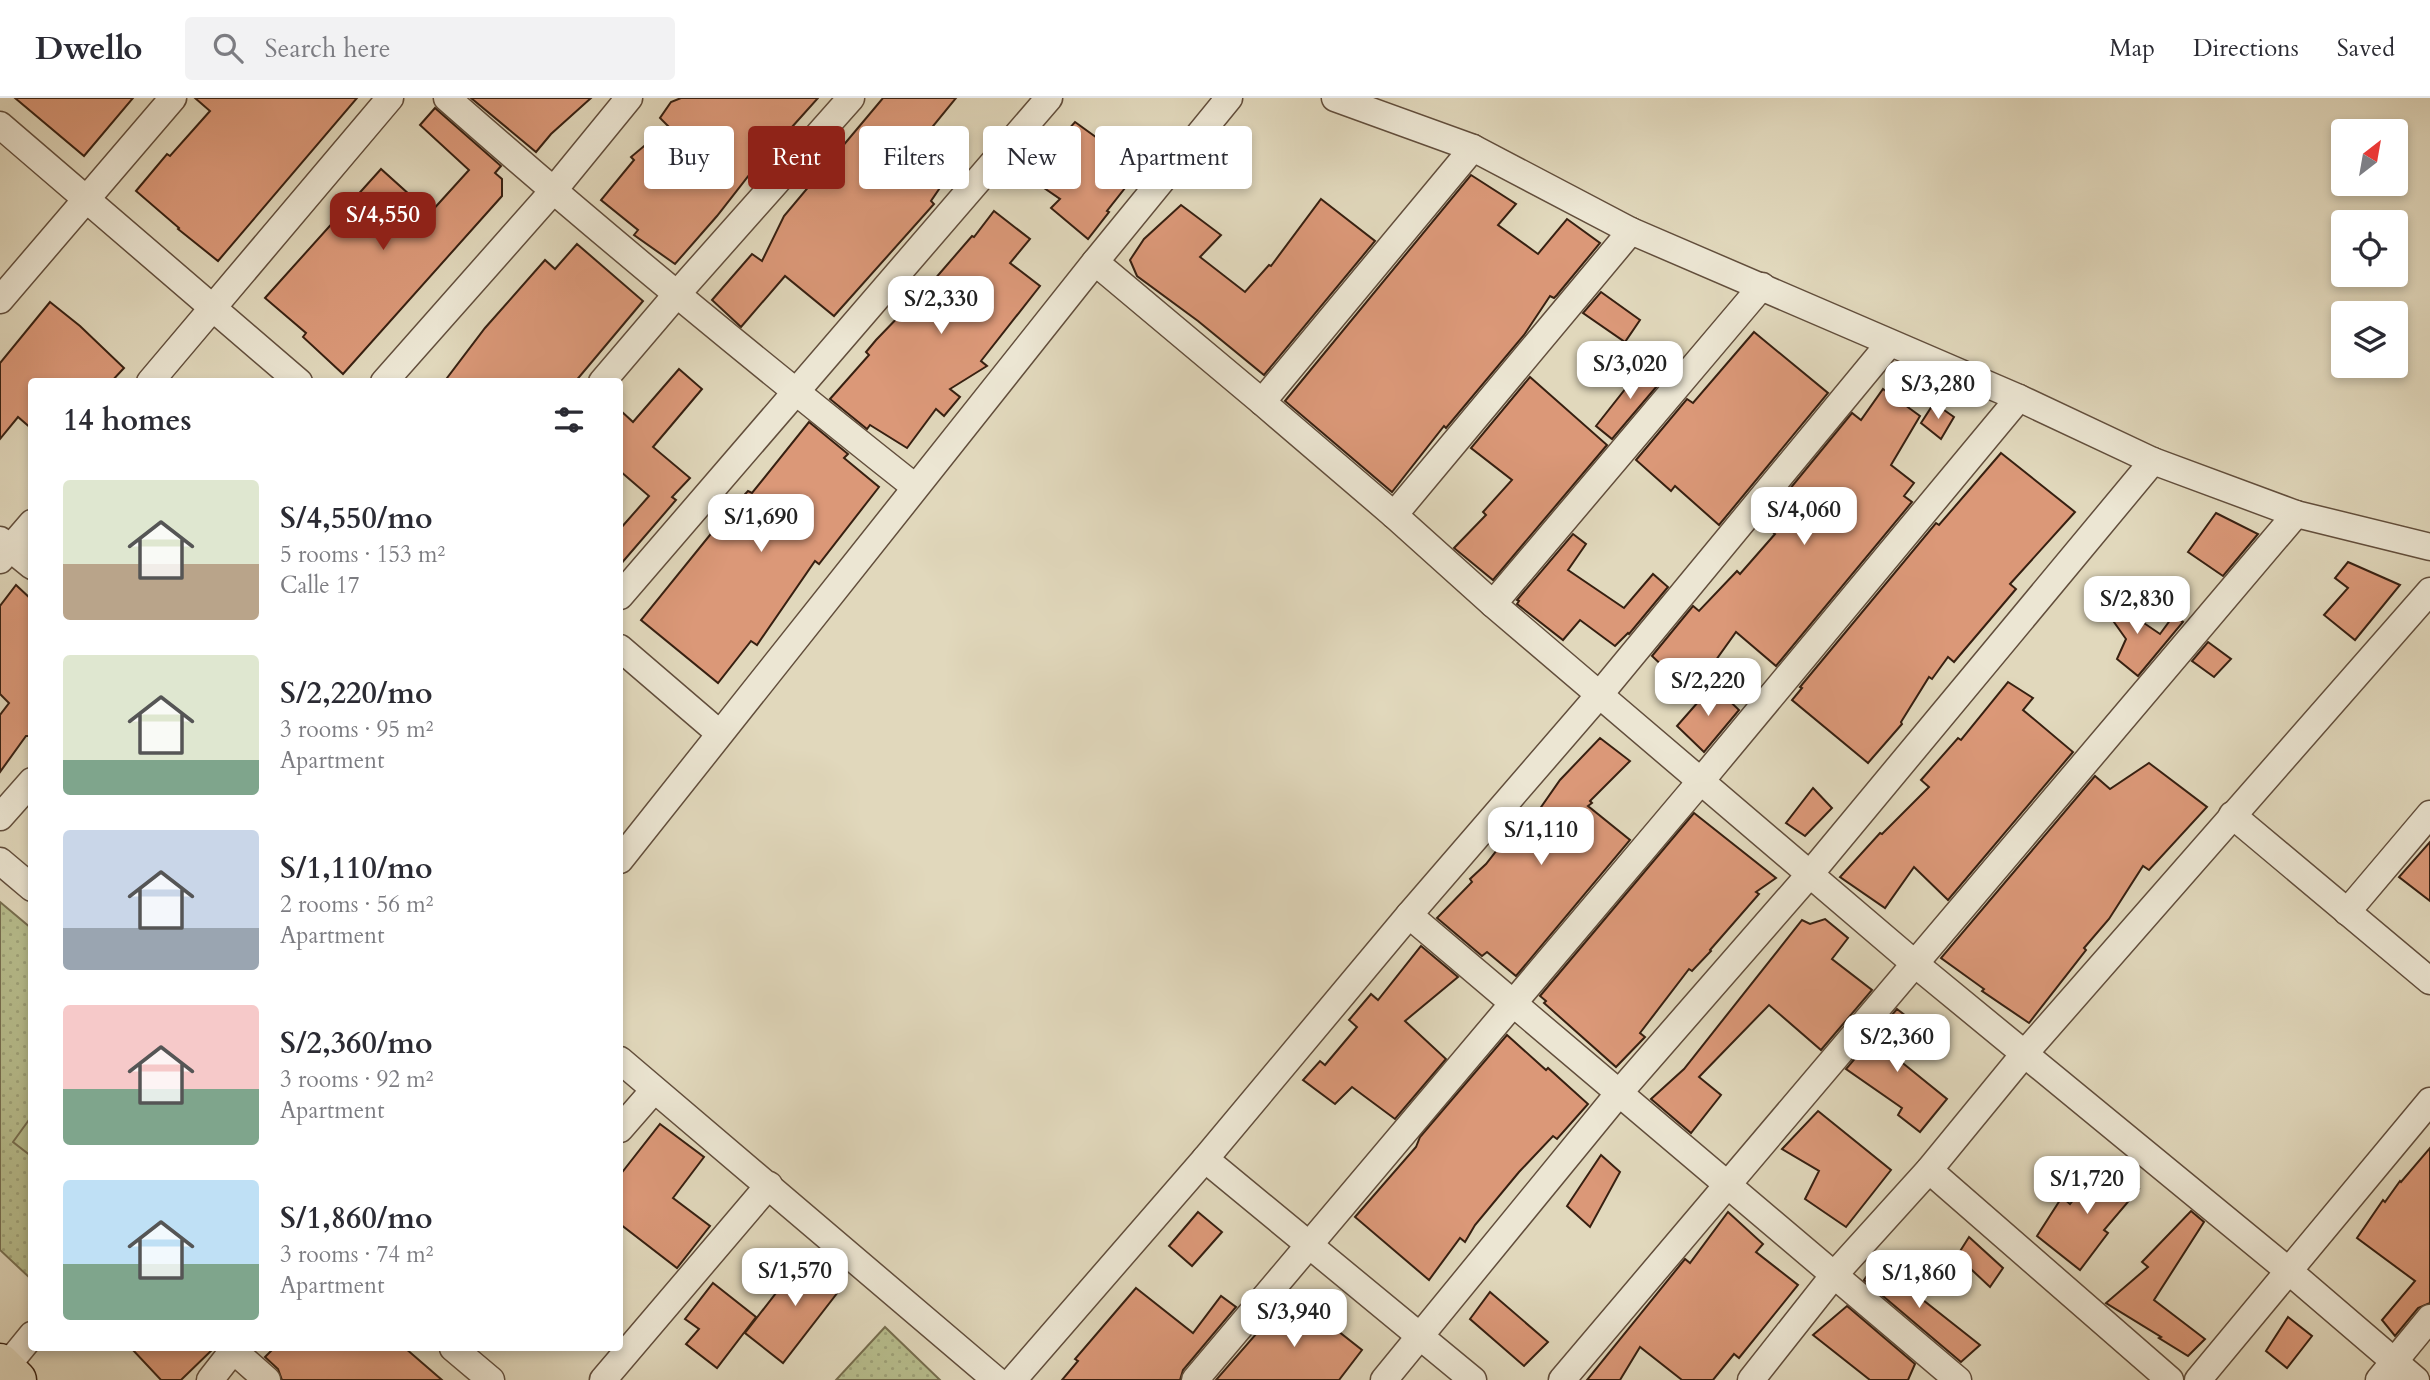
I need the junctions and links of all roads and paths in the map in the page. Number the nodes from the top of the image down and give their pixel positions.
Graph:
1 (173, 98) edge
2 (390, 98) edge
3 (447, 98) edge
4 (629, 98) edge
5 (851, 98) edge
6 (1049, 98) edge
7 (1229, 98) edge
8 (1335, 98) edge
9 (0, 125) edge
10 (1473, 148) junction
11 (553, 191) junction
12 (86, 201) junction
13 (1631, 231) junction
14 (1095, 262) junction
15 (1762, 286) junction
16 (677, 294) junction
17 (0, 300) edge
18 (211, 307) junction
19 (1889, 344) junction
20 (153, 378) edge
21 (294, 378) edge
22 (388, 378) edge
23 (605, 378) edge
24 (795, 391) junction
25 (2020, 398) junction
26 (1262, 402) junction
27 (2153, 461) junction
28 (915, 487) junction
29 (2296, 513) junction
30 (1394, 515) junction
31 (28, 527) edge
32 (2430, 547) edge
33 (3, 550) edge
34 (28, 564) edge
35 (2430, 591) edge
36 (623, 592) edge
37 (1493, 604) junction
38 (623, 651) edge
39 (1600, 694) junction
40 (719, 733) junction
41 (1700, 782) junction
42 (28, 786) edge
43 (2430, 814) edge
44 (2232, 815) junction
45 (0, 817) edge
46 (623, 856) edge
47 (0, 861) edge
48 (1810, 874) junction
49 (28, 885) edge
50 (2347, 912) junction
51 (1409, 915) junction
52 (1914, 963) junction
53 (2430, 981) edge
54 (1512, 1003) junction
55 (2025, 1053) junction
56 (623, 1063) edge
57 (653, 1090) junction
58 (1619, 1093) junction
59 (2430, 1101) edge
60 (623, 1125) edge
61 (1205, 1159) junction
62 (1929, 1170) junction
63 (1727, 1184) junction
64 (769, 1185) junction
65 (1310, 1246) junction
66 (2290, 1272) junction
67 (1835, 1275) junction
68 (2430, 1318) edge
69 (1421, 1337) junction
70 (28, 1341) edge
71 (232, 1351) edge
72 (236, 1351) edge
73 (457, 1351) edge
74 (8, 1371) edge
75 (2386, 1371) edge
76 (210, 1380) edge
77 (267, 1380) edge
78 (491, 1380) edge
79 (603, 1380) edge
80 (996, 1380) edge
81 (1013, 1380) edge
82 (1195, 1380) edge
83 (1384, 1380) edge
84 (1473, 1380) edge
85 (1562, 1380) edge
86 (1751, 1380) edge
87 (1958, 1380) edge
88 (2170, 1380) edge
89 (2198, 1380) edge
90 (2416, 1380) edge

1 - 12 street
2 - 18 street
3 - 11 street
4 - 11 street
5 - 16 street
6 - 24 street
7 - 14 street
8 - 10 street
9 - 12 street
10 - 13 street
10 - 26 street
11 - 16 street
11 - 22 street
12 - 17 street
12 - 18 street
13 - 15 street
13 - 30 street
14 - 26 street
14 - 28 street
15 - 19 street
15 - 37 street
16 - 23 street
16 - 24 street
18 - 20 street
18 - 21 street
19 - 25 street
19 - 39 street
24 - 28 street
24 - 36 street
25 - 27 street
25 - 41 street
26 - 30 street
27 - 29 street
27 - 48 street
28 - 40 street
29 - 32 street
29 - 52 street
30 - 37 street
31 - 33 street
33 - 34 street
35 - 44 street
37 - 39 street
38 - 40 street
39 - 41 street
39 - 51 street
40 - 46 street
41 - 48 street
41 - 54 street
42 - 45 street
43 - 50 street
44 - 50 street
44 - 55 street
47 - 49 street
48 - 52 street
48 - 58 street
50 - 53 street
51 - 54 street
51 - 61 street
52 - 55 street
52 - 63 street
54 - 58 street
54 - 65 street
55 - 62 street
55 - 66 street
56 - 57 street
57 - 60 street
57 - 64 street
58 - 63 street
58 - 69 street
59 - 66 street
61 - 65 street
61 - 81 street
62 - 67 street
62 - 88 street
63 - 67 street
63 - 85 street
64 - 79 street
64 - 80 street
65 - 69 street
65 - 82 street
66 - 75 street
66 - 89 street
67 - 86 street
67 - 87 street
68 - 75 street
69 - 83 street
69 - 84 street
70 - 74 street
71 - 76 street
72 - 77 street
73 - 78 street
75 - 90 street

